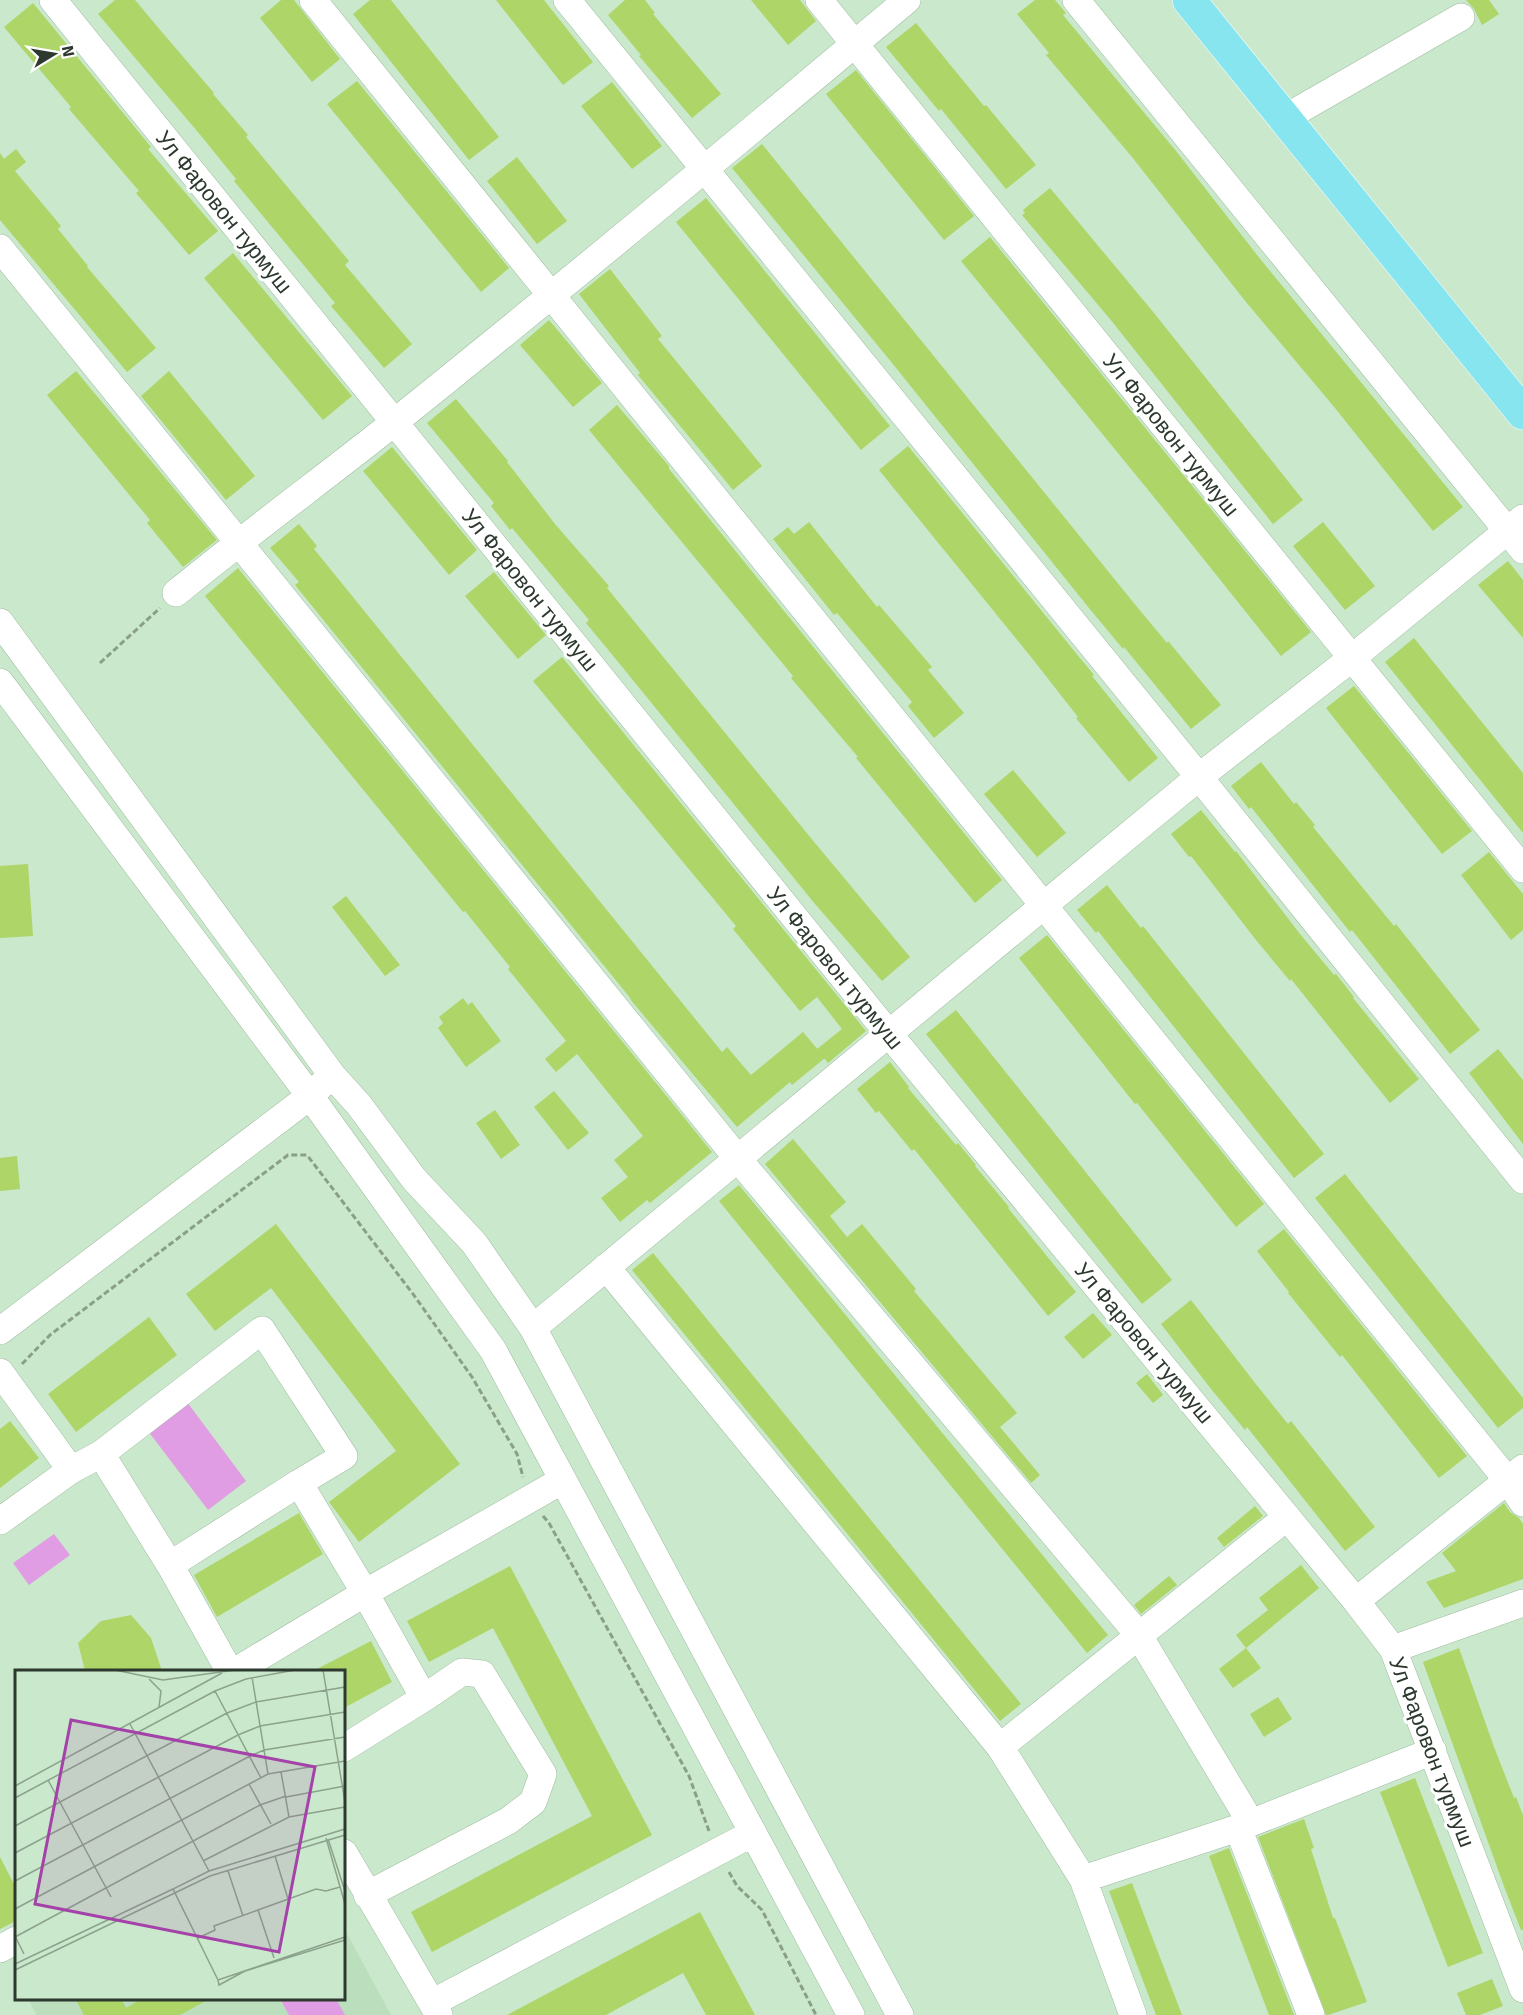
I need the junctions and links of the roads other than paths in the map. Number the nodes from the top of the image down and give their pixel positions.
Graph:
1 (53, 0) edge
2 (314, 0) edge
3 (567, 0) edge
4 (819, 0) edge
5 (907, 0) edge
6 (1076, 0) edge
7 (1188, 0) edge
8 (1461, 17) dead end
9 (855, 44) junction
10 (1285, 118) junction
11 (705, 169) junction
12 (0, 248) edge
13 (552, 295) junction
14 (1523, 413) edge
15 (394, 422) junction
16 (1518, 533) edge
17 (238, 543) junction
18 (177, 593) road end
19 (0, 622) edge
20 (1352, 658) junction
21 (0, 682) edge
22 (1199, 777) junction
23 (1523, 869) edge
24 (1046, 906) junction
25 (889, 1034) junction
26 (332, 1075) junction
27 (310, 1096) junction
28 (738, 1159) junction
29 (1523, 1180) edge
30 (606, 1267) junction
31 (533, 1328) junction
32 (0, 1331) edge
33 (3, 1376) edge
34 (101, 1454) junction
35 (71, 1470) junction
36 (1515, 1474) edge
37 (563, 1480) junction
38 (299, 1483) junction
39 (1523, 1503) edge
40 (1287, 1517) junction
41 (0, 1521) edge
42 (170, 1565) junction
43 (365, 1593) junction
44 (1356, 1601) junction
45 (1523, 1603) edge
46 (1138, 1634) junction
47 (1393, 1649) junction
48 (231, 1670) edge
49 (234, 1670) edge
50 (424, 1698) junction
51 (345, 1747) edge
52 (1000, 1747) junction
53 (1433, 1751) junction
54 (1244, 1826) junction
55 (753, 1833) junction
56 (345, 1855) edge
57 (1083, 1879) junction
58 (368, 1895) junction
59 (15, 1941) edge
60 (0, 1950) edge
61 (1523, 1989) edge
62 (435, 2009) edge
63 (851, 2015) edge
64 (900, 2015) edge
65 (1133, 2015) edge
66 (1311, 2015) edge

1 - 15 street, Ул Фаровон турмуш
2 - 13 street
3 - 11 street
4 - 9 street, Ул Фаровон турмуш
5 - 9 street
6 - 16 street
7 - 10 main road
8 - 10 street
9 - 11 street
9 - 20 street, Ул Фаровон турмуш
10 - 14 main road
11 - 13 street
11 - 22 street
12 - 17 street
13 - 15 street
13 - 24 street
15 - 17 street
15 - 25 street, Ул Фаровон турмуш
16 - 20 street
17 - 18 street
17 - 28 street
19 - 26 street
20 - 22 street
20 - 23 street, Ул Фаровон турмуш
21 - 27 street
22 - 24 street
22 - 29 street
24 - 25 street
24 - 36 street
25 - 28 street
25 - 40 street, Ул Фаровон турмуш
26 - 27 street
26 - 31 street
27 - 32 street
27 - 37 street
28 - 30 street
28 - 46 street
30 - 31 street
30 - 52 street
31 - 64 street
33 - 35 street
34 - 35 street
34 - 38 street
34 - 42 street
35 - 41 street
36 - 39 street
36 - 44 street
37 - 43 street
37 - 55 street
38 - 42 street
38 - 43 street
40 - 44 street, Ул Фаровон турмуш
40 - 46 street
42 - 48 street
43 - 49 street
43 - 50 street
44 - 47 street, Ул Фаровон турмуш
45 - 47 street
46 - 52 street
46 - 54 street
47 - 53 street, Ул Фаровон турмуш
50 - 51 street
50 - 58 street
52 - 57 street
53 - 54 street
53 - 61 street, Ул Фаровон турмуш
54 - 57 street
54 - 66 street
55 - 62 street
55 - 63 street
56 - 58 street
57 - 65 street
58 - 62 street
59 - 60 street

